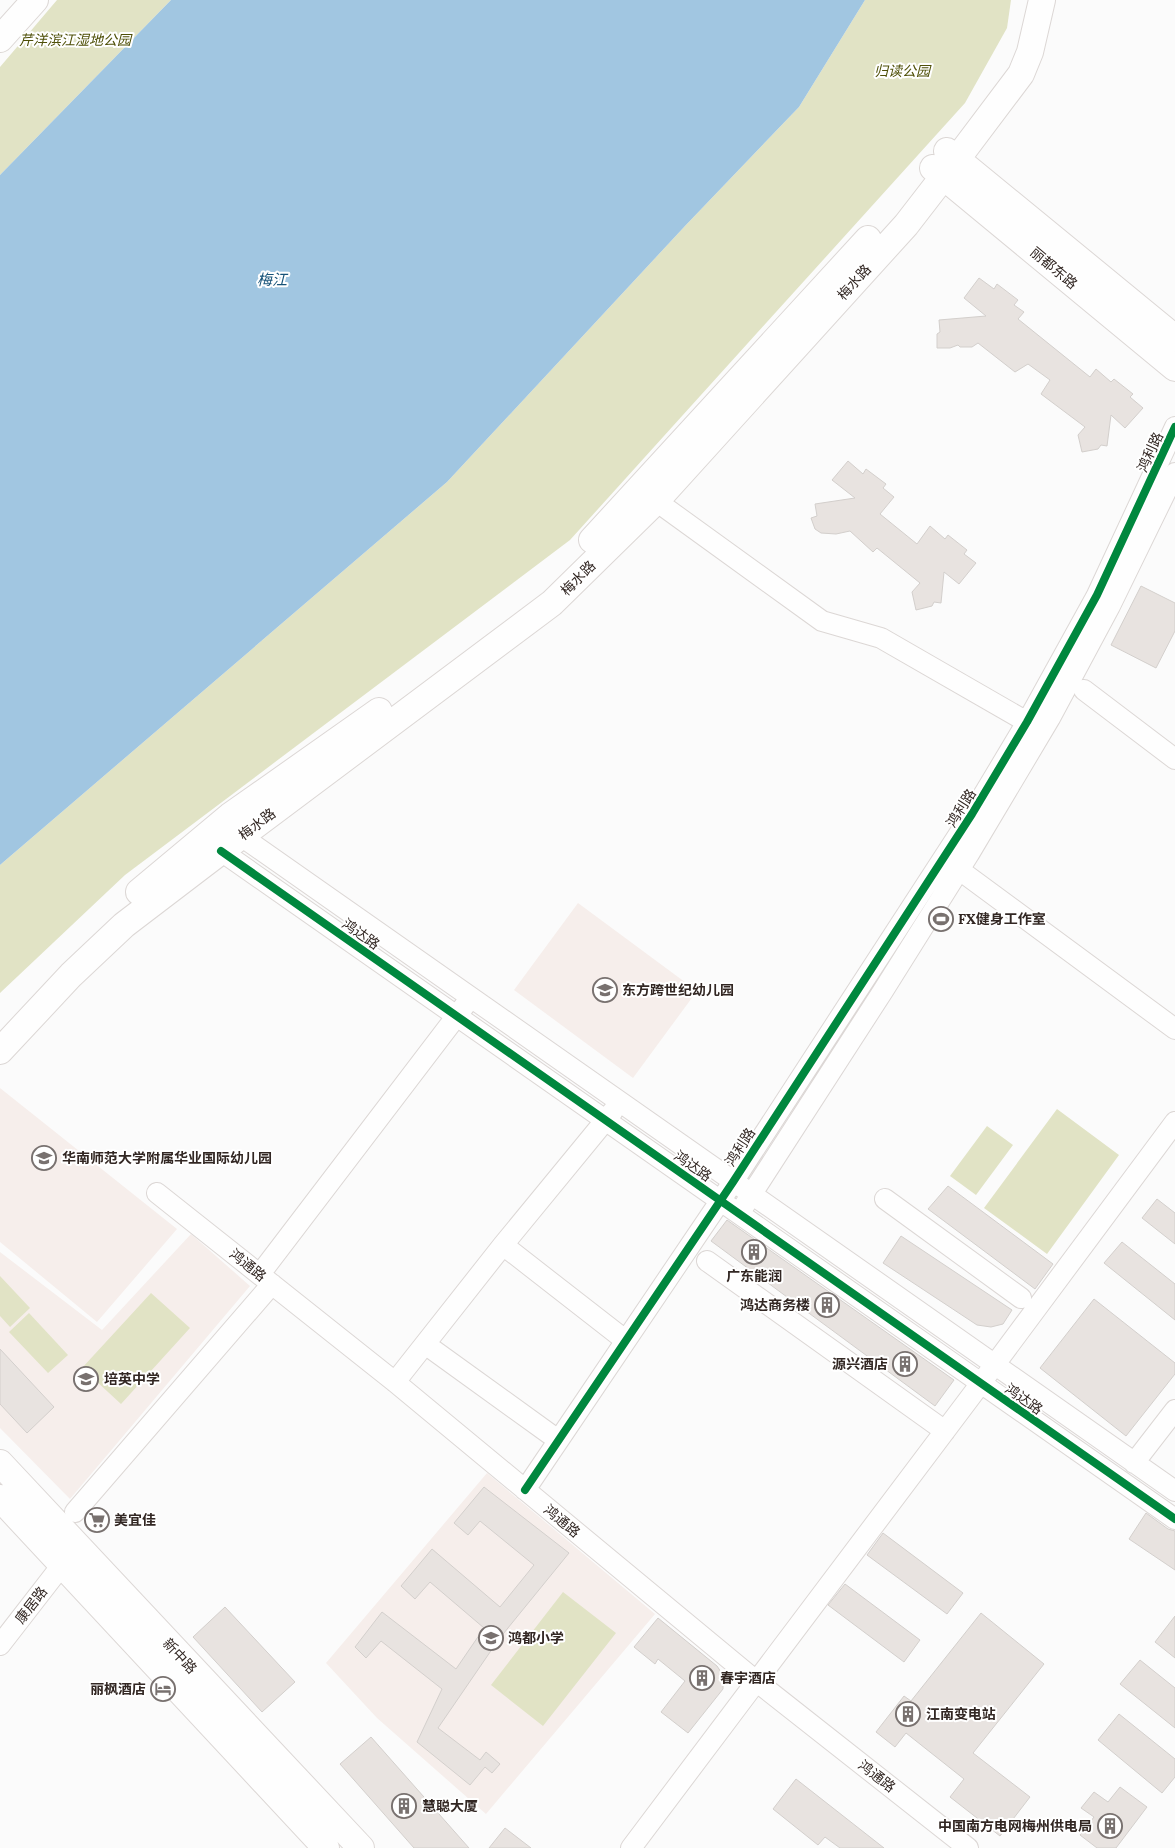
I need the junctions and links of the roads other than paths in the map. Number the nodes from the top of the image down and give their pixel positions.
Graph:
1 (13, 0) edge
2 (35, 0) edge
3 (1028, 0) edge
4 (1042, 0) edge
5 (0, 14) edge
6 (0, 39) edge
7 (945, 164) junction
8 (1175, 338) edge
9 (1175, 368) edge
10 (1175, 427) edge
11 (1175, 473) edge
12 (656, 501) junction
13 (1084, 690) dead end
14 (1027, 722) junction
15 (1175, 759) edge
16 (231, 843) junction
17 (951, 864) junction
18 (470, 998) junction
19 (456, 1016) junction
20 (0, 1029) edge
21 (1175, 1030) edge
22 (0, 1051) edge
23 (619, 1102) junction
24 (605, 1120) junction
25 (1175, 1122) edge
26 (732, 1182) junction
27 (157, 1193) dead end
28 (751, 1195) junction
29 (885, 1199) dead end
30 (720, 1200) junction
31 (738, 1214) junction
32 (503, 1245) junction
33 (708, 1261) dead end
34 (266, 1279) junction
35 (1022, 1298) dead end
36 (625, 1340) junction
37 (425, 1344) junction
38 (994, 1365) junction
39 (394, 1382) junction
40 (981, 1383) junction
41 (1175, 1410) edge
42 (945, 1431) junction
43 (558, 1440) junction
44 (1134, 1463) junction
45 (0, 1464) edge
46 (525, 1490) junction
47 (1175, 1492) edge
48 (0, 1498) edge
49 (75, 1512) dead end
50 (1175, 1519) edge
51 (62, 1565) junction
52 (0, 1645) edge
53 (756, 1681) junction
54 (326, 1848) edge
55 (361, 1848) edge
56 (631, 1848) edge
57 (968, 1848) edge

1 - 5 main road
2 - 6 main road
3 - 7 main road, 梅水路
4 - 7 main road, 梅水路
7 - 8 main road, 丽都东路
7 - 9 main road, 丽都东路
7 - 12 main road, 梅水路
7 - 20 main road, 梅水路
10 - 14 street, 鸿利路
11 - 17 street, 鸿利路
12 - 14 street
12 - 16 main road, 梅水路
13 - 15 street
14 - 17 street, 鸿利路
16 - 18 street, 鸿达路
16 - 19 street, 鸿达路
16 - 22 main road, 梅水路
17 - 21 street
17 - 26 street, 鸿利路
17 - 28 street, 鸿利路
18 - 19 street
18 - 23 street, 鸿达路
19 - 24 street, 鸿达路
19 - 34 street
23 - 24 street
23 - 26 street, 鸿达路
24 - 30 street, 鸿达路
24 - 32 street
25 - 38 street
26 - 28 street, 鸿达路
26 - 30 street, 鸿利路
27 - 34 street, 鸿通路
28 - 31 street, 鸿利路
28 - 38 street, 鸿达路
29 - 35 street
30 - 31 street, 鸿达路
30 - 36 street, 鸿利路
31 - 40 street, 鸿达路
32 - 36 street
32 - 37 street
33 - 42 street
34 - 39 street, 鸿通路
34 - 49 street
36 - 43 street, 鸿利路
37 - 39 street
37 - 43 street
38 - 40 street
38 - 44 street, 鸿达路
39 - 46 street, 鸿通路
40 - 42 street
40 - 50 street, 鸿达路
41 - 44 street
42 - 53 street
43 - 46 street, 鸿利路
44 - 47 street, 鸿达路
45 - 55 main road, 新中路
46 - 53 street, 鸿通路
48 - 51 main road, 新中路
51 - 52 street, 康居路
51 - 54 main road, 新中路
53 - 56 street
53 - 57 street, 鸿通路

